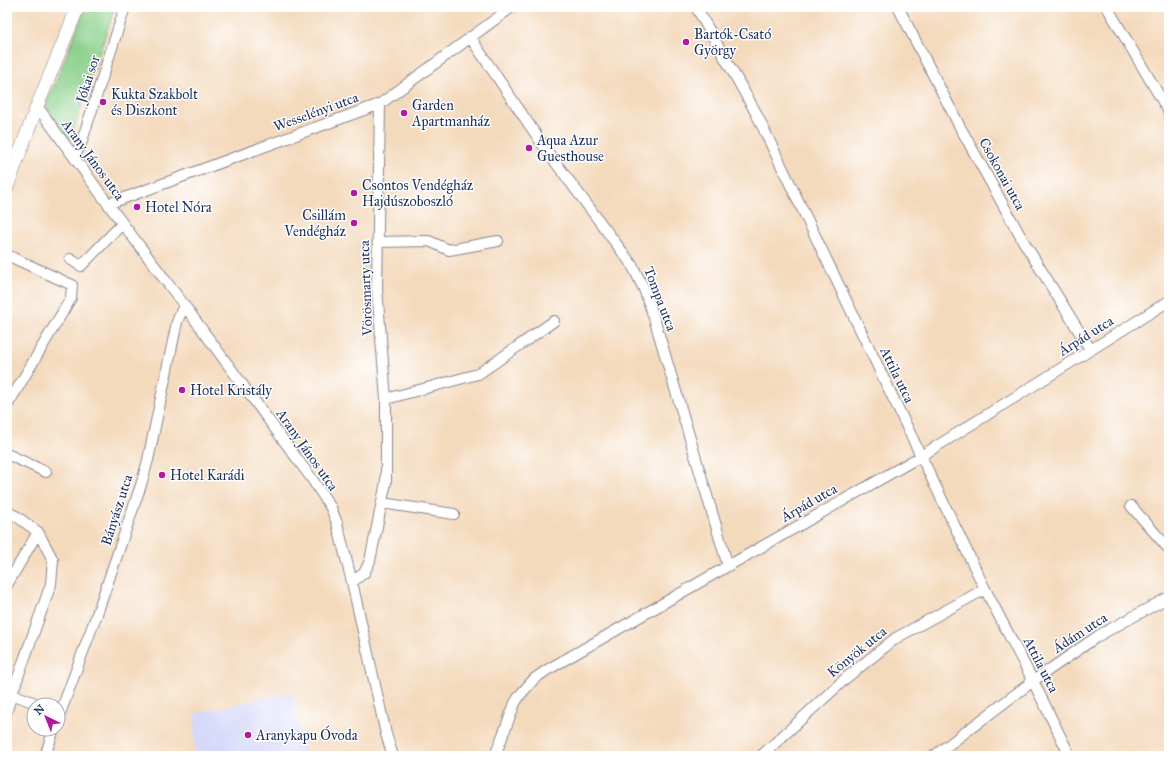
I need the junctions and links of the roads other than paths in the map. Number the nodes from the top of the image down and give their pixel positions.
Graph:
1 (78, 7) edge
2 (125, 7) edge
3 (512, 7) edge
4 (696, 7) edge
5 (898, 7) edge
6 (1107, 7) edge
7 (470, 37) junction
8 (380, 104) junction
9 (37, 106) junction
10 (1169, 112) edge
11 (73, 156) junction
12 (7, 187) edge
13 (108, 204) junction
14 (122, 224) junction
15 (498, 241) dead end
16 (378, 242) junction
17 (7, 255) edge
18 (70, 259) dead end
19 (1169, 301) edge
20 (184, 305) junction
21 (554, 321) dead end
22 (1090, 350) junction
23 (386, 399) junction
24 (7, 406) edge
25 (7, 454) edge
26 (921, 456) junction
27 (46, 472) dead end
28 (382, 503) junction
29 (1131, 506) dead end
30 (7, 512) edge
31 (454, 514) dead end
32 (38, 532) junction
33 (1169, 549) edge
34 (728, 566) junction
35 (352, 582) junction
36 (7, 585) edge
37 (985, 589) junction
38 (1169, 597) edge
39 (1034, 681) junction
40 (12, 694) junction
41 (65, 697) edge
42 (26, 700) edge
43 (7, 710) edge
44 (51, 737) edge
45 (44, 756) edge
46 (393, 756) edge
47 (495, 756) edge
48 (761, 756) edge
49 (934, 756) edge
50 (1070, 756) edge

1 - 9 street
2 - 11 street, Jókai sor
3 - 7 street, Wesselényi utca
4 - 26 street, Attila utca
5 - 22 street, Csokonai utca
6 - 10 street
7 - 8 street, Wesselényi utca
7 - 34 street, Tompa utca
8 - 13 street, Wesselényi utca
8 - 16 street, Vörösmarty utca
9 - 11 street, Arany János utca
9 - 12 street
11 - 13 street, Arany János utca
13 - 14 street, Arany János utca
14 - 18 street
14 - 20 street, Arany János utca
15 - 16 street
16 - 23 street, Vörösmarty utca
17 - 24 street
19 - 22 street, Árpád utca
20 - 35 street, Arany János utca
20 - 41 street, Bányász utca
21 - 23 street
22 - 26 street, Árpád utca
23 - 28 street, Vörösmarty utca
25 - 27 street
26 - 34 street, Árpád utca
26 - 37 street, Attila utca
28 - 31 street
28 - 35 street, Vörösmarty utca
29 - 33 street
30 - 32 street
32 - 36 street
32 - 40 street
34 - 47 street, Árpád utca
35 - 46 street, Arany János utca
37 - 39 street, Attila utca
37 - 48 street, Könyök utca
38 - 39 street, Ádám utca
39 - 49 street, Ádám utca
39 - 50 street, Attila utca
40 - 42 street
40 - 43 street
44 - 45 street

